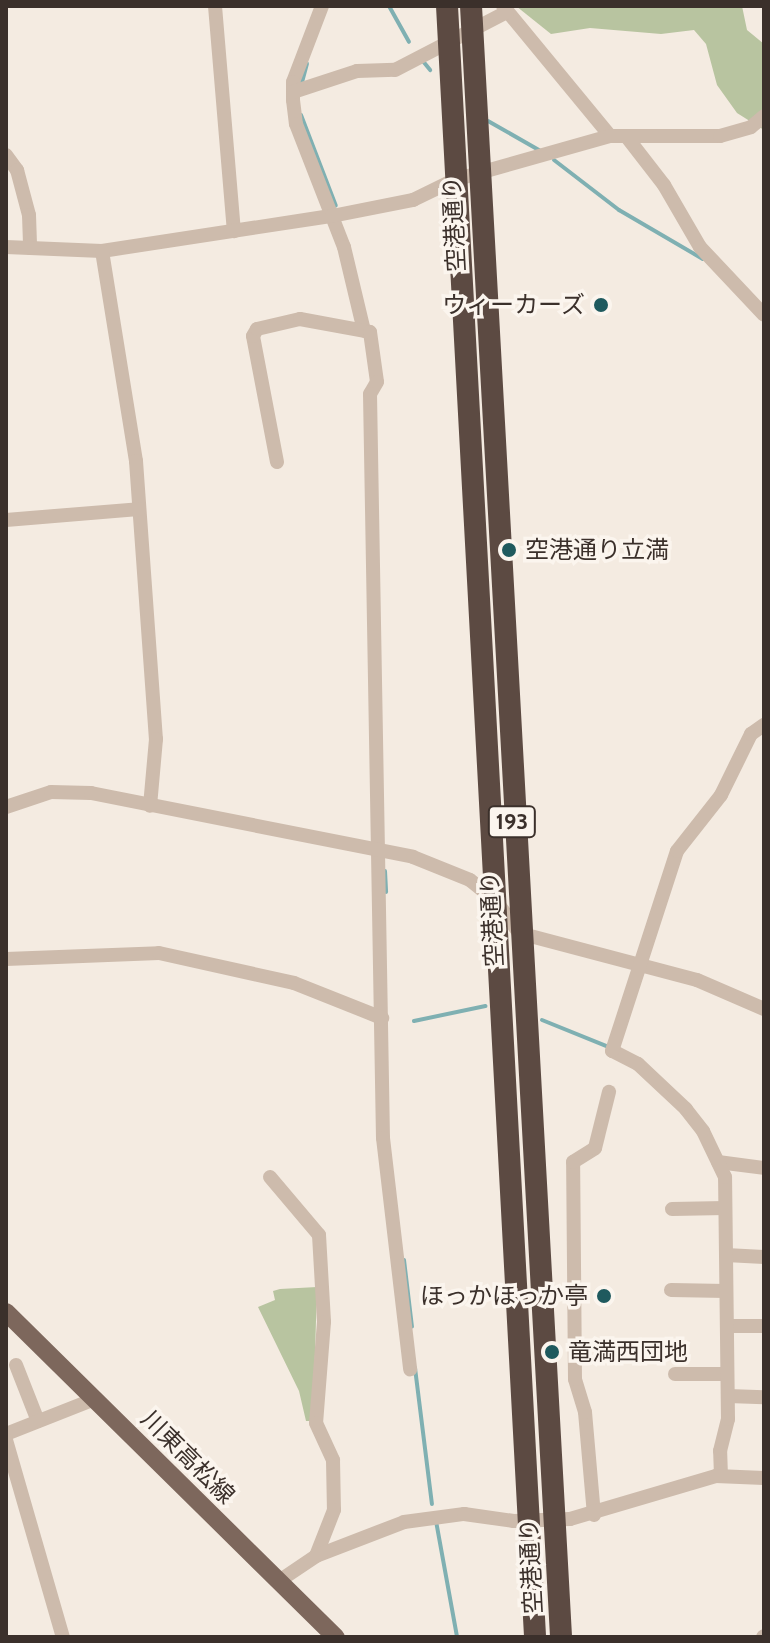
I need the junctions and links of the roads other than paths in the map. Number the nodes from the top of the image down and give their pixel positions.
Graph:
1 (215, 6) edge
2 (322, 6) edge
3 (447, 6) edge
4 (505, 9) edge
5 (471, 17) edge
6 (448, 39) junction
7 (293, 92) junction
8 (764, 116) edge
9 (610, 136) junction
10 (626, 136) junction
11 (6, 155) edge
12 (477, 177) junction
13 (454, 180) junction
14 (332, 216) junction
15 (234, 231) junction
16 (6, 247) edge
17 (30, 248) junction
18 (102, 251) junction
19 (764, 315) edge
20 (364, 331) junction
21 (277, 462) dead end
22 (139, 509) junction
23 (6, 520) edge
24 (764, 725) edge
25 (150, 806) junction
26 (6, 807) edge
27 (380, 853) junction
28 (496, 901) junction
29 (519, 933) junction
30 (6, 959) edge
31 (641, 965) junction
32 (764, 1009) edge
33 (382, 1018) junction
34 (609, 1092) dead end
35 (718, 1162) junction
36 (764, 1168) edge
37 (270, 1177) dead end
38 (725, 1208) junction
39 (672, 1209) dead end
40 (726, 1255) junction
41 (764, 1257) edge
42 (671, 1290) dead end
43 (726, 1291) junction
44 (6, 1312) edge
45 (727, 1326) junction
46 (764, 1326) edge
47 (16, 1365) dead end
48 (410, 1369) dead end
49 (675, 1374) dead end
50 (727, 1374) junction
51 (728, 1396) junction
52 (764, 1397) edge
53 (95, 1399) junction
54 (38, 1421) junction
55 (6, 1434) edge
56 (6, 1440) edge
57 (721, 1476) junction
58 (764, 1478) edge
59 (594, 1515) junction
60 (554, 1519) junction
61 (528, 1520) junction
62 (316, 1556) junction
63 (279, 1581) junction
64 (63, 1637) edge
65 (336, 1637) edge
66 (535, 1637) edge
67 (561, 1637) edge

1 - 15 street
2 - 7 street
3 - 6 highway, 空港通り / 193
4 - 5 street
4 - 9 street
5 - 6 street
5 - 12 highway, 空港通り / 193
6 - 7 street
6 - 13 highway, 空港通り / 193
7 - 14 street
8 - 10 street
9 - 10 street
9 - 12 street
10 - 19 street
11 - 17 street
12 - 13 street
12 - 29 highway, 空港通り / 193
13 - 14 street
13 - 28 highway, 空港通り / 193
14 - 15 street
14 - 20 street
15 - 18 street
16 - 17 street
17 - 18 street
18 - 22 street
20 - 21 street
20 - 27 street
22 - 23 street
22 - 25 street
24 - 31 street
25 - 26 street
25 - 27 street
27 - 28 street
27 - 33 street
28 - 29 street
28 - 61 highway, 空港通り / 193
29 - 31 street
29 - 60 highway, 空港通り / 193
30 - 33 street
31 - 32 street
31 - 35 street
33 - 48 street
34 - 59 street
35 - 36 street
35 - 38 street
37 - 62 street
38 - 39 street
38 - 40 street
40 - 41 street
40 - 43 street
42 - 43 street
43 - 45 street
44 - 53 main road, 川東高松線
45 - 46 street
45 - 50 street
47 - 54 street
49 - 50 street
50 - 51 street
51 - 52 street
51 - 57 street
53 - 54 street
53 - 63 main road, 川東高松線
54 - 55 street
56 - 64 street
57 - 58 street
57 - 59 street
59 - 60 street
60 - 61 street
60 - 67 highway, 空港通り / 193
61 - 62 street
61 - 66 highway, 空港通り / 193
62 - 63 street
63 - 65 main road, 川東高松線

